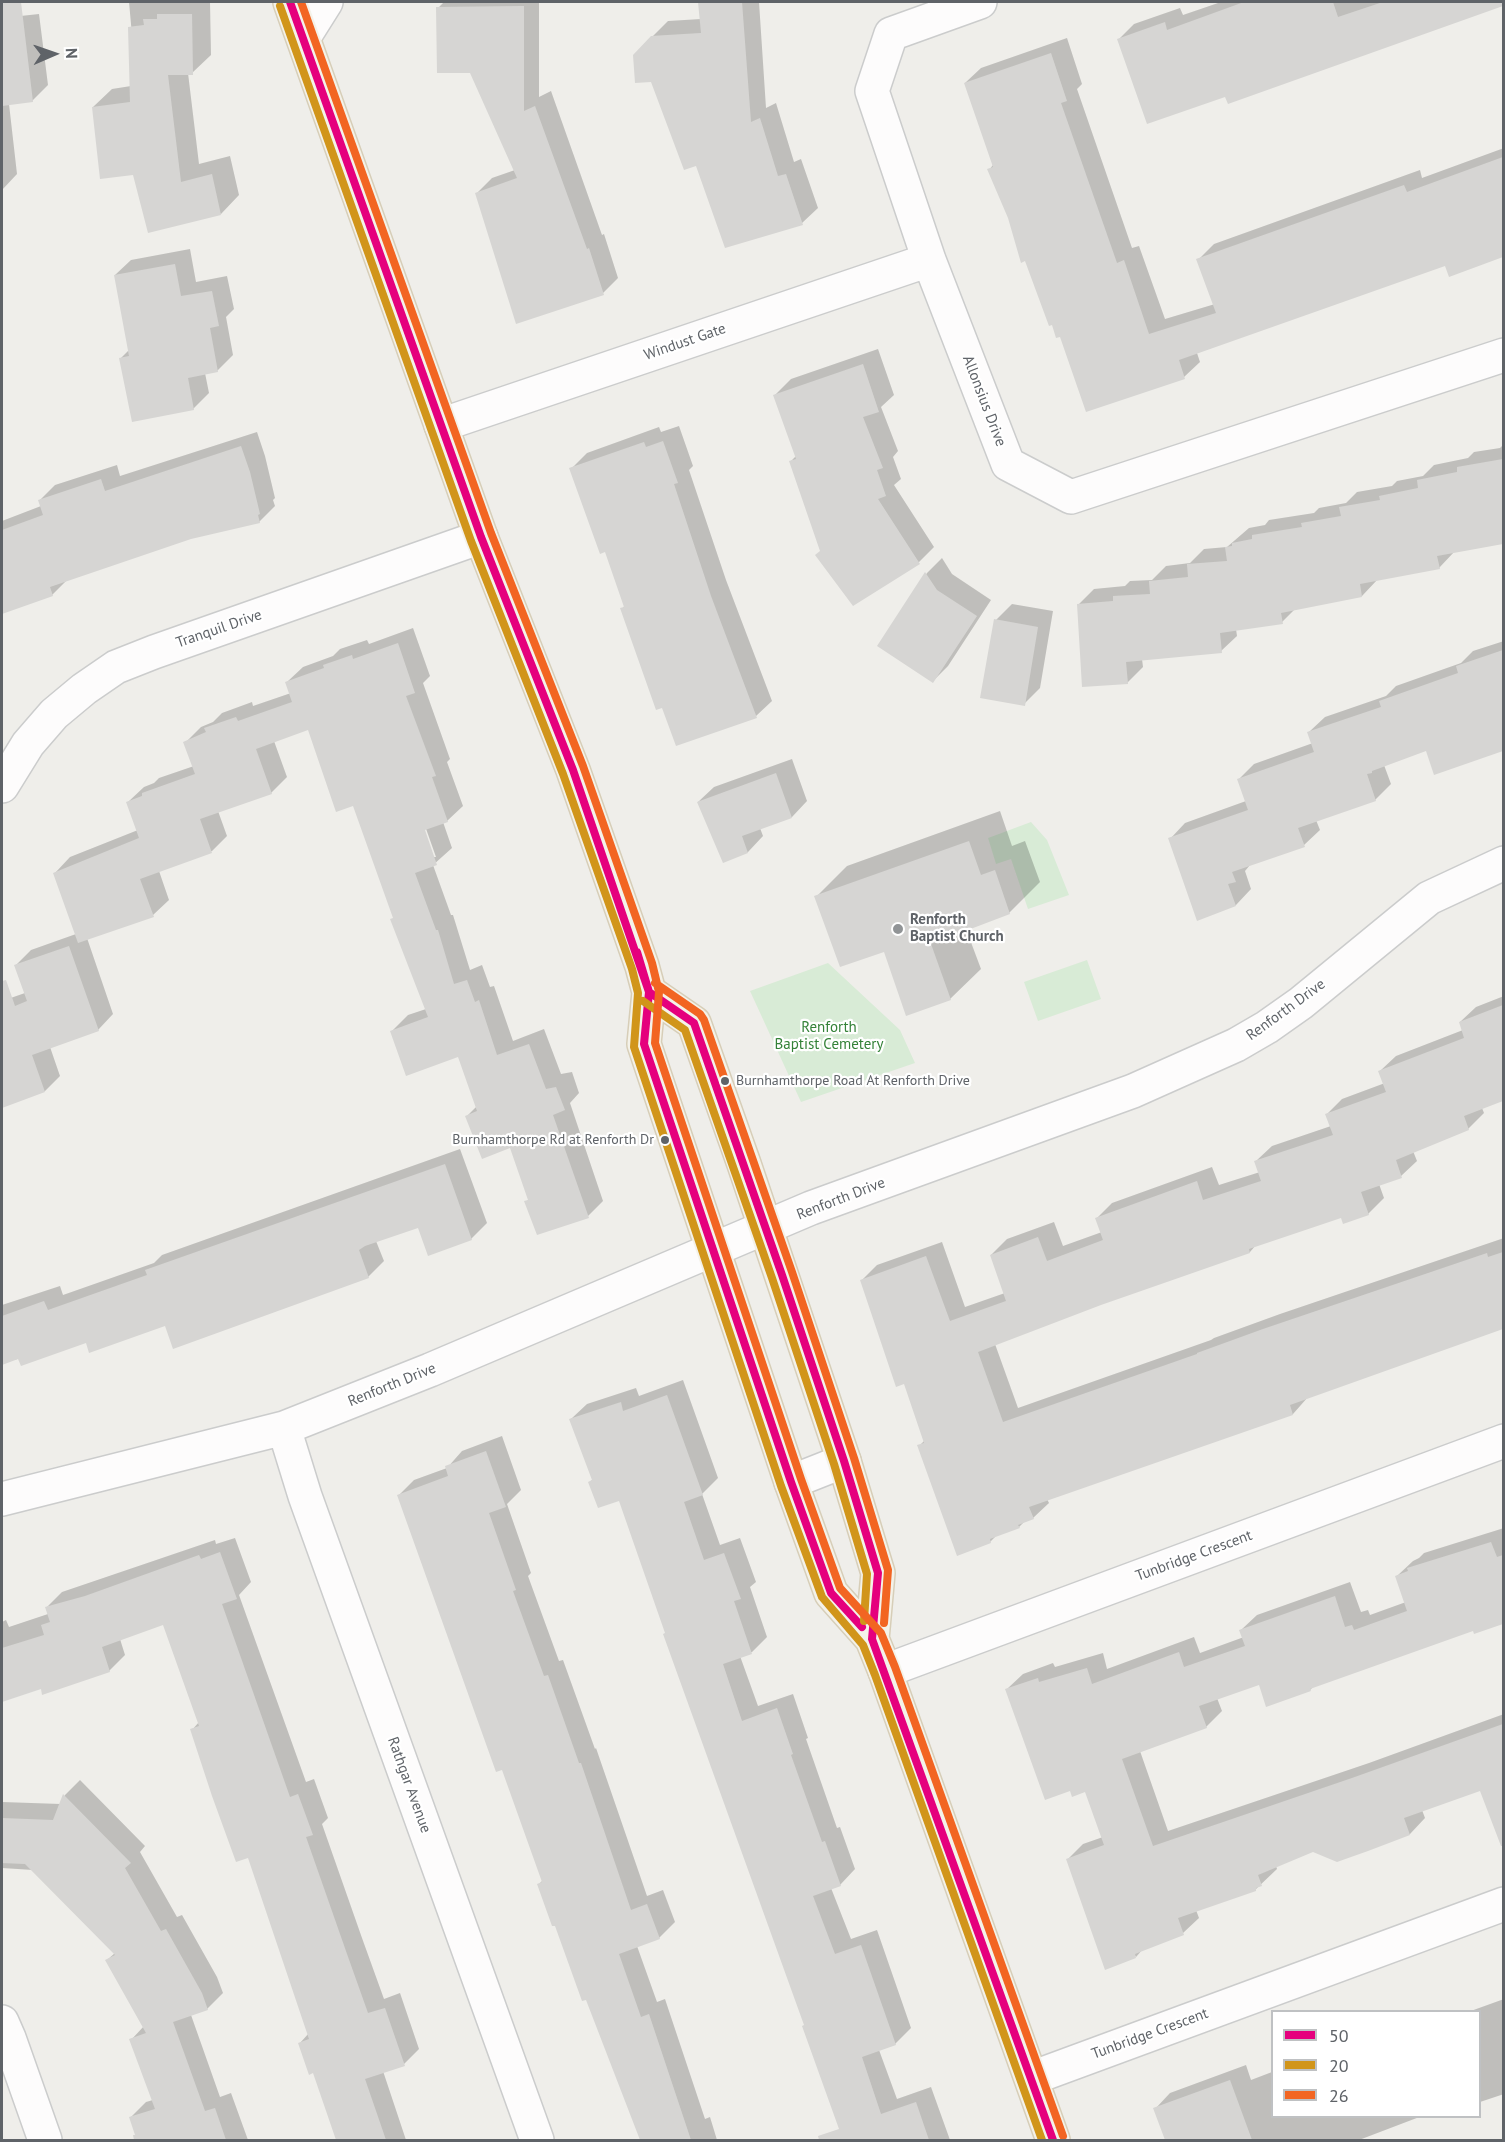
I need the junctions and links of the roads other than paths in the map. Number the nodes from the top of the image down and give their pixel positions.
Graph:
1 (290, 2) edge
2 (326, 2) edge
3 (981, 2) edge
4 (304, 37) junction
5 (929, 260) junction
6 (1503, 355) edge
7 (441, 426) junction
8 (482, 537) junction
9 (2, 786) edge
10 (1503, 863) edge
11 (649, 992) junction
12 (766, 1228) junction
13 (713, 1251) junction
14 (284, 1428) junction
15 (1503, 1441) edge
16 (844, 1461) junction
17 (791, 1482) junction
18 (2, 1499) edge
19 (872, 1639) junction
20 (885, 1671) junction
21 (1503, 1904) edge
22 (2, 2022) edge
23 (1032, 2078) junction
24 (45, 2140) edge
25 (537, 2140) edge
26 (1053, 2140) edge

1 - 4 main road
2 - 4 street
3 - 5 street, Allonsius Drive
4 - 7 main road
5 - 6 street, Allonsius Drive
5 - 7 street, Windust Gate
7 - 8 main road
8 - 9 street, Tranquil Drive
8 - 11 main road
10 - 12 street, Renforth Drive
11 - 12 main road
11 - 13 main road
12 - 13 street, Renforth Drive
12 - 16 main road
13 - 14 street, Renforth Drive
13 - 17 main road
14 - 18 street, Renforth Drive
14 - 25 street, Rathgar Avenue
15 - 20 street, Tunbridge Crescent
16 - 17 street
16 - 19 main road
17 - 19 main road
19 - 20 main road
20 - 23 main road
21 - 23 street, Tunbridge Crescent
22 - 24 street
23 - 26 main road

